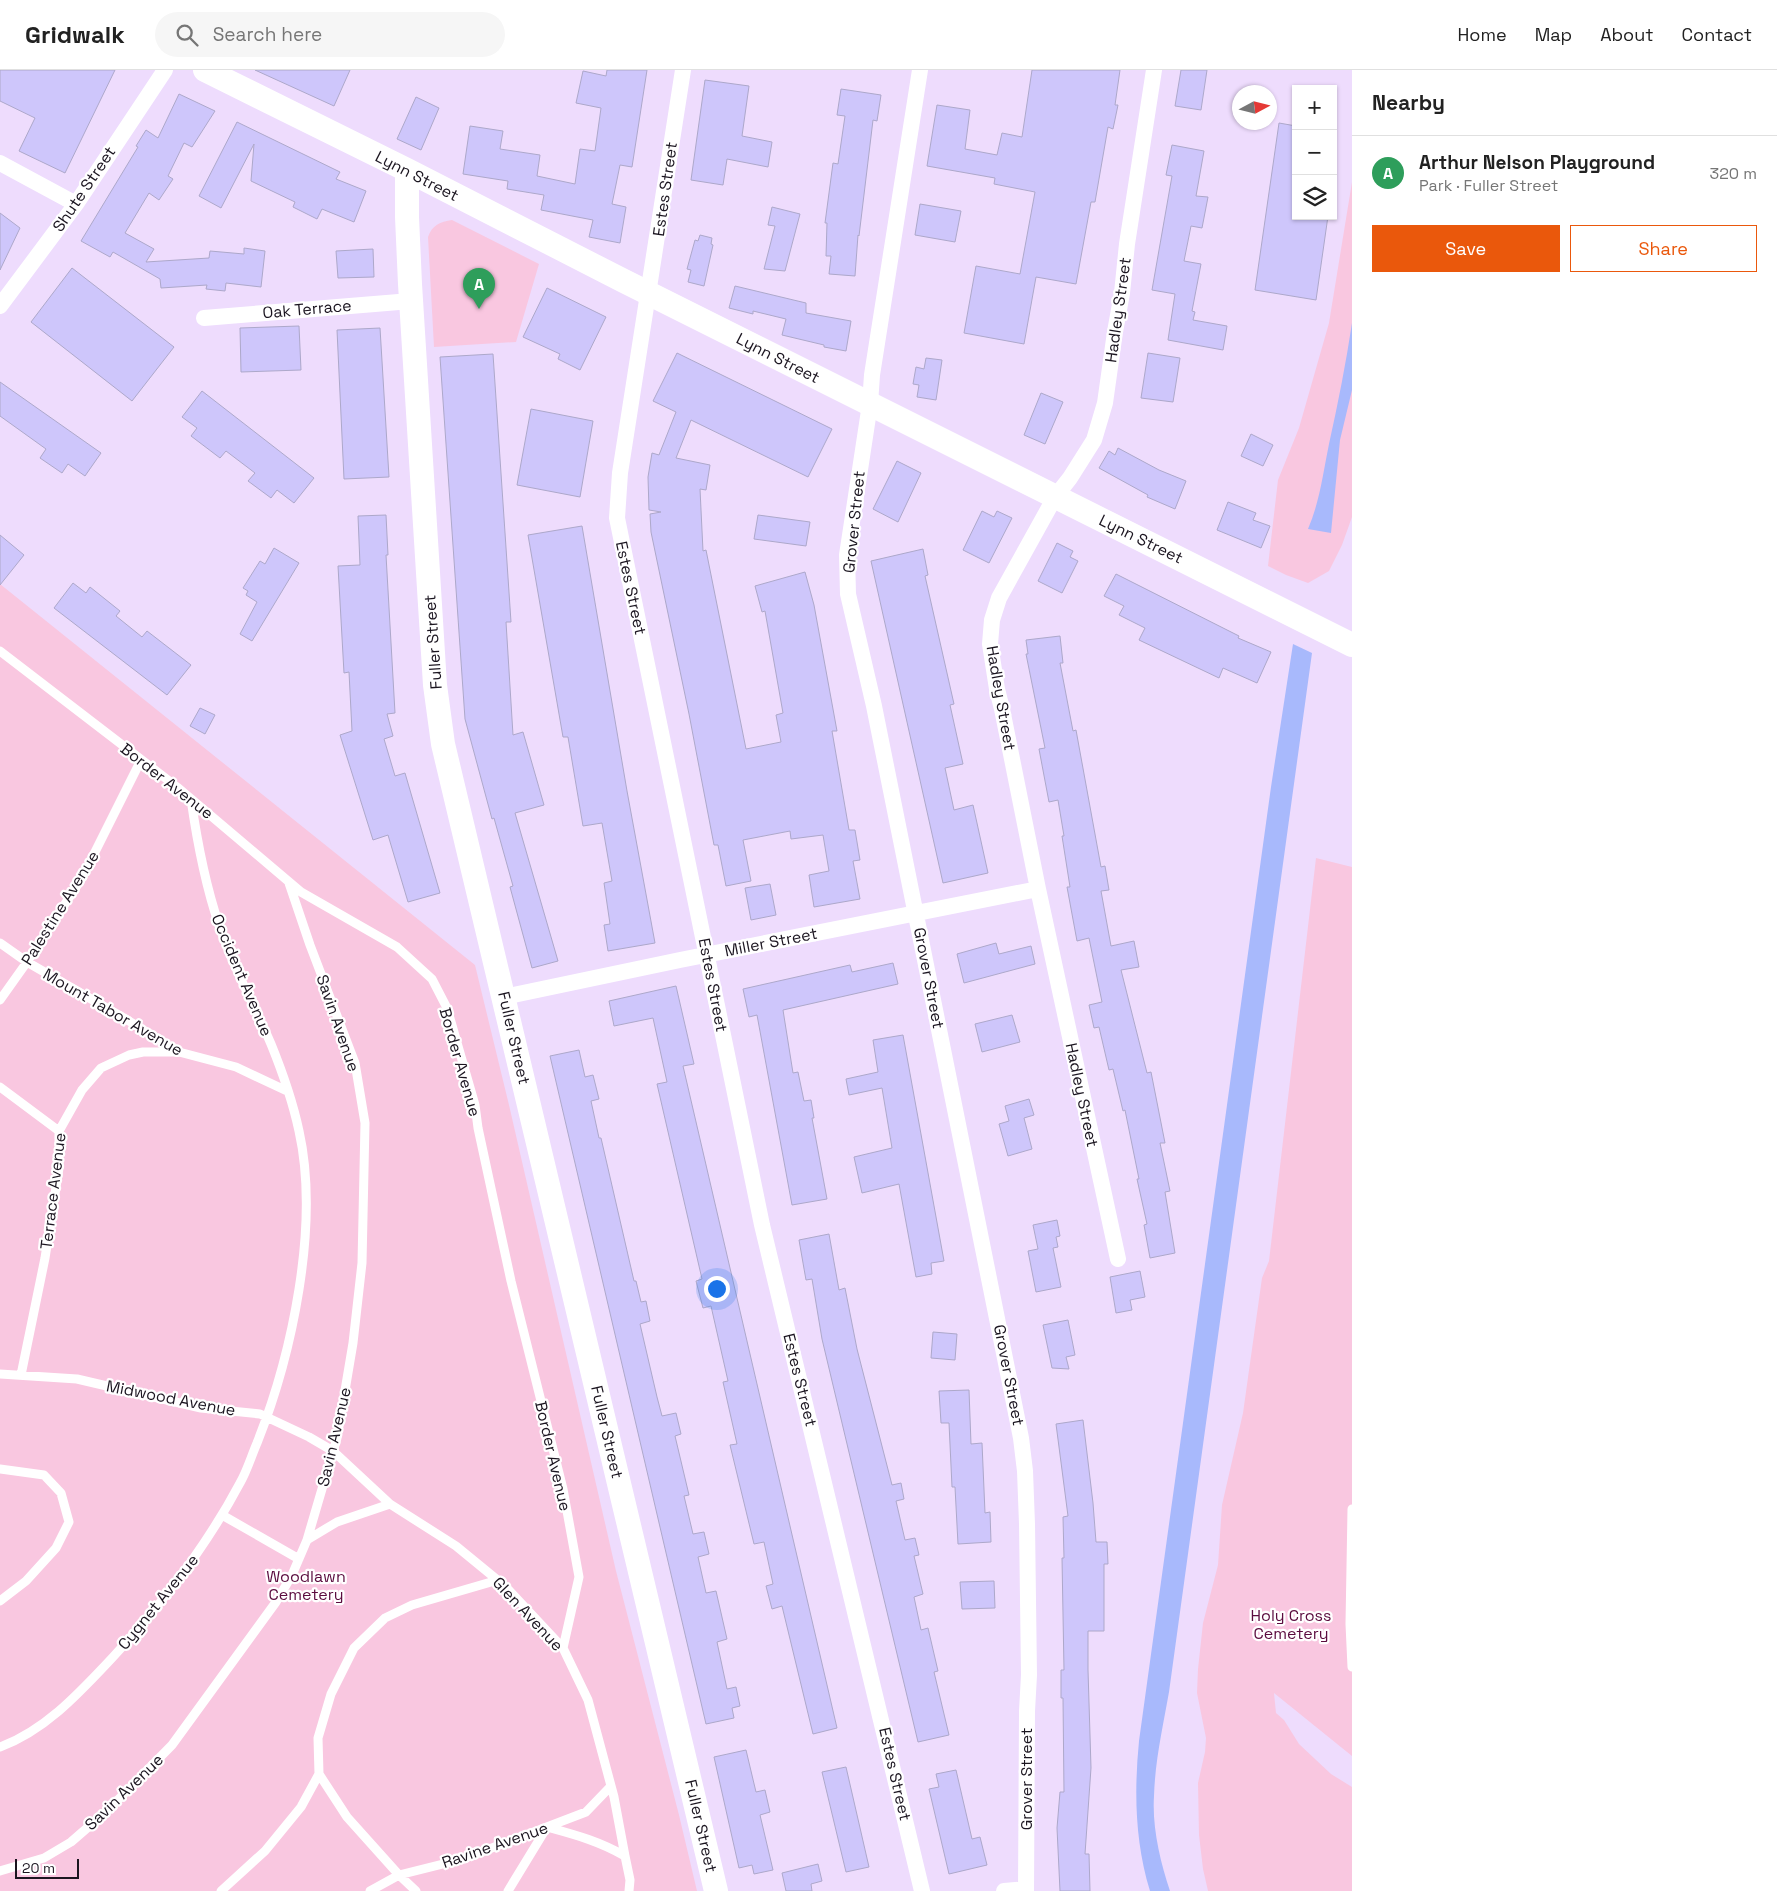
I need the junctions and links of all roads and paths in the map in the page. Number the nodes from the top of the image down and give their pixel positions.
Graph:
1 (165, 70) edge
2 (205, 70) edge
3 (683, 70) edge
4 (920, 70) edge
5 (1154, 70) edge
6 (0, 164) edge
7 (407, 170) junction
8 (76, 204) junction
9 (648, 293) junction
10 (411, 301) junction
11 (0, 306) edge
12 (204, 318) dead end
13 (870, 404) junction
14 (1056, 497) junction
15 (1352, 645) edge
16 (0, 651) edge
17 (141, 760) junction
18 (191, 799) junction
19 (288, 881) junction
20 (1038, 889) junction
21 (916, 913) junction
22 (0, 943) edge
23 (707, 954) junction
24 (27, 962) junction
25 (504, 997) junction
26 (0, 1000) edge
27 (178, 1052) junction
28 (0, 1087) edge
29 (287, 1091) junction
30 (59, 1131) junction
31 (1118, 1259) dead end
32 (0, 1374) edge
33 (21, 1375) junction
34 (267, 1417) junction
35 (333, 1451) junction
36 (0, 1468) edge
37 (390, 1504) junction
38 (1352, 1509) edge
39 (222, 1516) junction
40 (307, 1540) junction
41 (299, 1559) junction
42 (498, 1580) junction
43 (0, 1601) edge
44 (563, 1648) junction
45 (1352, 1667) edge
46 (0, 1747) edge
47 (318, 1774) junction
48 (611, 1786) junction
49 (547, 1827) junction
50 (626, 1856) junction
51 (0, 1871) edge
52 (399, 1875) junction
53 (1026, 1890) edge
54 (220, 1891) edge
55 (370, 1891) edge
56 (416, 1891) edge
57 (508, 1891) edge
58 (629, 1891) edge
59 (716, 1891) edge
60 (922, 1891) edge
61 (1004, 1891) edge

1 - 8 street, Shute Street
2 - 7 street, Lynn Street
3 - 9 street, Estes Street
4 - 13 street, Grover Street
5 - 14 street, Hadley Street
6 - 8 street
7 - 9 street, Lynn Street
7 - 10 street, Fuller Street
8 - 11 street, Shute Street
9 - 13 street, Lynn Street
9 - 23 street, Estes Street
10 - 12 street, Oak Terrace
10 - 25 street, Fuller Street
13 - 14 street, Lynn Street
13 - 21 street, Grover Street
14 - 15 street, Lynn Street
14 - 20 street, Hadley Street
16 - 17 lane, Border Avenue
17 - 18 lane, Border Avenue
17 - 24 lane, Palestine Avenue
18 - 19 lane, Border Avenue
18 - 29 lane, Occident Avenue
19 - 35 lane, Savin Avenue
19 - 44 lane, Border Avenue
20 - 21 street, Miller Street
20 - 31 street, Hadley Street
21 - 23 street, Miller Street
21 - 53 street, Grover Street
22 - 24 lane, Mount Tabor Avenue
23 - 25 street, Miller Street
23 - 60 street, Estes Street
24 - 26 lane, Palestine Avenue
24 - 27 lane, Mount Tabor Avenue
25 - 59 street, Fuller Street
27 - 29 lane, Mount Tabor Avenue
27 - 30 lane, Terrace Avenue
28 - 30 lane
29 - 34 lane
30 - 33 lane, Terrace Avenue
32 - 33 lane, Midwood Avenue
33 - 34 lane, Midwood Avenue
34 - 35 lane, Midwood Avenue
34 - 39 lane, Cygnet Avenue
35 - 37 lane, Glen Avenue
35 - 40 lane, Savin Avenue
36 - 43 lane
37 - 40 lane
37 - 42 lane, Glen Avenue
38 - 45 lane
39 - 41 lane
39 - 46 lane, Cygnet Avenue
40 - 41 lane, Savin Avenue
41 - 51 lane, Savin Avenue
42 - 44 lane, Glen Avenue
42 - 47 lane
44 - 48 lane, Glen Avenue
47 - 52 lane
47 - 54 lane
48 - 49 lane, Ravine Avenue
48 - 50 lane, Glen Avenue
49 - 50 lane
49 - 52 lane, Ravine Avenue
49 - 57 lane
50 - 58 lane, Glen Avenue
52 - 55 lane, Ravine Avenue
52 - 56 lane
53 - 61 street

